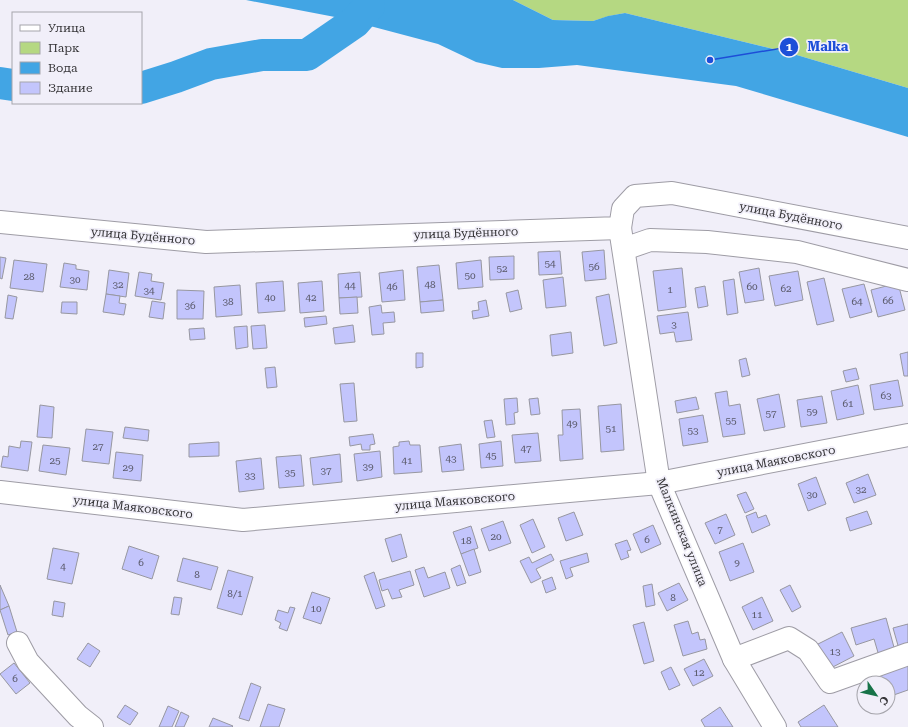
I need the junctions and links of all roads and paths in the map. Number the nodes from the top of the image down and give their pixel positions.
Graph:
1 (0, 222) edge
2 (620, 228) junction
3 (908, 238) edge
4 (624, 249) junction
5 (908, 280) edge
6 (908, 435) edge
7 (659, 483) junction
8 (0, 492) edge
9 (18, 643) dead end
10 (908, 654) edge
11 (734, 659) junction
12 (92, 727) edge
13 (775, 727) edge

1 - 2 street, улица Будённого
2 - 3 street, улица Будённого
2 - 4 street, Малкинская улица
4 - 5 street
4 - 7 street, Малкинская улица
6 - 7 street, улица Маяковского
7 - 8 street, улица Маяковского
7 - 11 street, Малкинская улица
9 - 12 street
10 - 11 street
11 - 13 street, Малкинская улица

